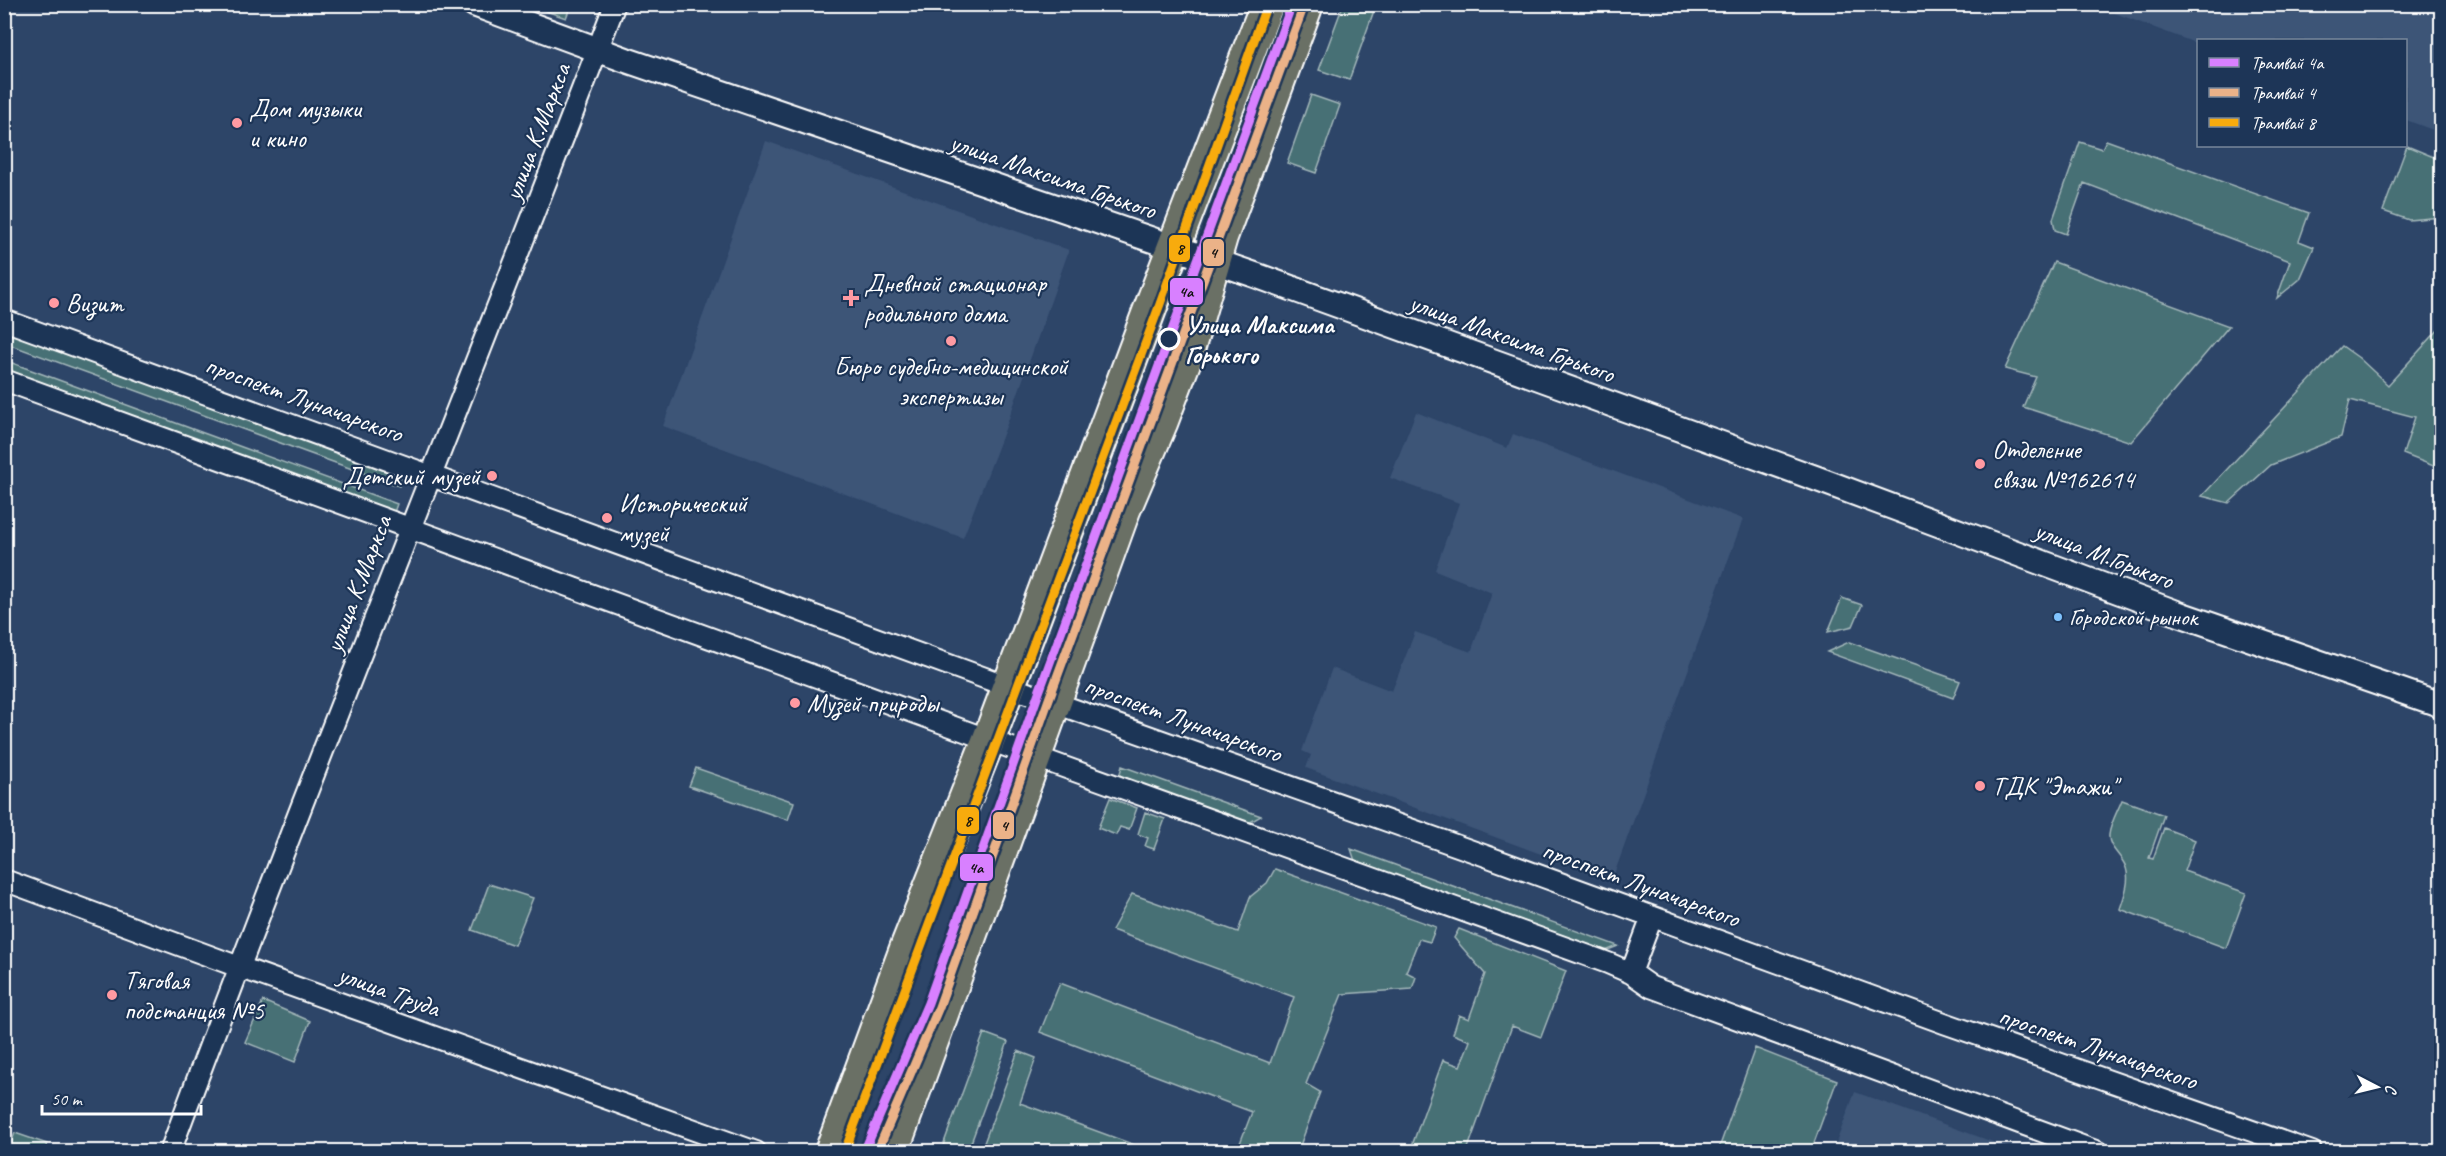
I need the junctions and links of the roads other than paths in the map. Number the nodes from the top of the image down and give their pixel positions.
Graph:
1 (474, 4) edge
2 (615, 4) edge
3 (1267, 4) edge
4 (1306, 4) edge
5 (597, 49) junction
6 (1175, 249) junction
7 (1214, 262) junction
8 (4, 320) edge
9 (4, 380) edge
10 (431, 474) junction
11 (1815, 478) joint
12 (409, 528) junction
13 (1008, 686) junction
14 (1054, 702) junction
15 (2442, 705) edge
16 (989, 739) junction
17 (1036, 757) junction
18 (4, 880) edge
19 (1652, 917) junction
20 (239, 967) junction
21 (1631, 973) junction
22 (2312, 1151) edge
23 (170, 1152) edge
24 (756, 1152) edge
25 (831, 1152) edge
26 (892, 1152) edge
27 (2098, 1152) edge

1 - 5 street, улица Максима Горького
2 - 5 street, улица К.Маркса
3 - 6 main road
4 - 7 main road
5 - 6 street, улица Максима Горького
5 - 10 street, улица К.Маркса
6 - 7 street, улица Максима Горького
6 - 13 main road
7 - 11 street, улица Максима Горького
7 - 14 main road
8 - 10 street, проспект Луначарского
9 - 12 street
10 - 12 street, улица К.Маркса
10 - 13 street, проспект Луначарского
11 - 15 street, улица М.Горького
12 - 16 street
12 - 20 street, улица К.Маркса
13 - 14 street, проспект Луначарского
13 - 16 main road
14 - 17 main road
14 - 19 street, проспект Луначарского
16 - 17 street
16 - 25 main road
17 - 21 street
17 - 26 main road
18 - 20 street, улица Труда
19 - 21 street
19 - 22 street, проспект Луначарского
20 - 23 street, улица К.Маркса
20 - 24 street, улица Труда
21 - 27 street

